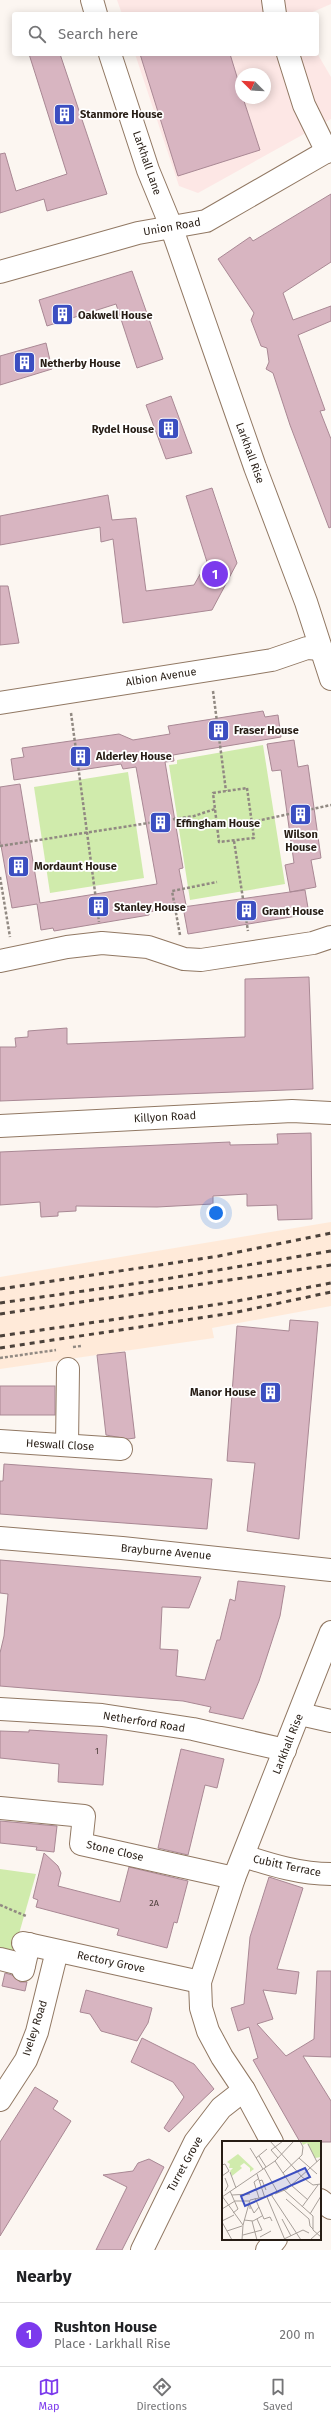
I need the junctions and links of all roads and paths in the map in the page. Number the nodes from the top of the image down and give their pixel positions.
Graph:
1 (92, 0) edge
2 (273, 0) edge
3 (95, 12) edge
4 (276, 12) edge
5 (111, 56) edge
6 (289, 56) edge
7 (329, 150) edge
8 (171, 226) junction
9 (0, 272) edge
10 (326, 647) edge
11 (214, 669) junction
12 (331, 679) edge
13 (78, 690) junction
14 (0, 703) edge
15 (226, 791) junction
16 (331, 806) edge
17 (215, 809) junction
18 (252, 822) junction
19 (87, 833) junction
20 (234, 841) junction
21 (0, 846) edge
22 (0, 877) edge
23 (217, 882) dead end
24 (331, 937) edge
25 (102, 943) junction
26 (252, 952) junction
27 (184, 959) junction
28 (7, 960) edge
29 (331, 1113) edge
30 (0, 1126) edge
31 (81, 1346) dead end
32 (59, 1350) dead end
33 (0, 1358) edge
34 (67, 1359) joint
35 (0, 1441) edge
36 (67, 1445) junction
37 (121, 1448) dead end
38 (0, 1538) edge
39 (331, 1570) edge
40 (331, 1632) edge
41 (0, 1709) edge
42 (300, 1714) junction
43 (331, 1720) edge
44 (285, 1750) junction
45 (0, 1808) edge
46 (244, 1856) junction
47 (331, 1874) edge
48 (234, 1878) junction
49 (0, 1905) edge
50 (26, 1916) dead end
51 (57, 1951) junction
52 (0, 1959) edge
53 (200, 1982) junction
54 (244, 2090) junction
55 (0, 2100) edge
56 (271, 2141) edge
57 (321, 2201) edge
58 (331, 2208) edge
59 (275, 2240) edge
60 (142, 2250) edge
61 (267, 2250) edge

1 - 3 street
2 - 4 street
5 - 8 street, Larkhall Lane
6 - 7 street
7 - 8 street, Union Road
8 - 9 street, Union Road
8 - 10 street, Larkhall Rise
10 - 11 street, Albion Avenue
10 - 12 street, Larkhall Rise
11 - 13 street, Albion Avenue
11 - 15 path
13 - 14 street, Albion Avenue
13 - 19 path
15 - 17 path
15 - 18 path
16 - 18 path
17 - 19 path
17 - 20 path
18 - 20 path
19 - 21 path
19 - 25 path
20 - 26 path
22 - 28 path
23 - 27 path
24 - 26 street
25 - 27 street
25 - 28 street
26 - 27 street
29 - 30 street, Killyon Road
31 - 34 path
32 - 33 path
34 - 36 street
35 - 36 street, Heswall Close
36 - 37 street, Heswall Close
38 - 39 street, Brayburne Avenue
40 - 42 street, Larkhall Rise
41 - 44 street, Netherford Road
42 - 43 street
42 - 44 street, Larkhall Rise
44 - 46 street, Larkhall Rise
45 - 48 street, Stone Close
46 - 47 street, Cubitt Terrace
46 - 48 street
48 - 53 street
49 - 50 path
51 - 52 street, Rectory Grove
51 - 53 street, Rectory Grove
51 - 55 street, Iveley Road
53 - 54 street
54 - 56 street
54 - 60 street, Turret Grove
57 - 58 street
59 - 61 street

